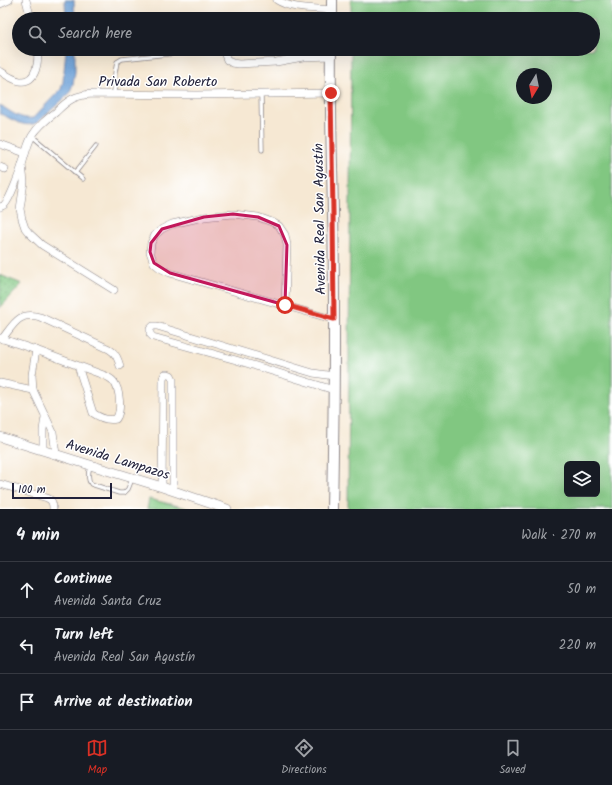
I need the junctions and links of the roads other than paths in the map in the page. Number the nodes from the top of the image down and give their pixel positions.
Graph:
1 (9, 0) edge
2 (26, 0) edge
3 (277, 0) edge
4 (0, 4) edge
5 (332, 10) edge
6 (29, 12) edge
7 (38, 56) edge
8 (144, 56) edge
9 (225, 56) edge
10 (302, 56) edge
11 (331, 56) edge
12 (289, 59) joint
13 (0, 71) edge
14 (331, 93) junction
15 (114, 94) junction
16 (261, 94) junction
17 (32, 136) junction
18 (0, 144) edge
19 (96, 146) dead end
20 (262, 150) dead end
21 (25, 153) junction
22 (22, 165) junction
23 (76, 173) junction
24 (83, 179) dead end
25 (0, 207) edge
26 (114, 290) dead end
27 (285, 305) junction
28 (334, 319) junction
29 (1, 338) edge
30 (36, 350) junction
31 (239, 351) junction
32 (236, 360) junction
33 (78, 366) junction
34 (120, 366) dead end
35 (334, 376) junction
36 (0, 383) edge
37 (33, 390) junction
38 (334, 390) junction
39 (45, 417) junction
40 (163, 426) junction
41 (173, 426) junction
42 (0, 437) edge
43 (43, 450) junction
44 (56, 454) junction
45 (90, 465) junction
46 (132, 478) junction
47 (0, 484) edge
48 (162, 487) junction
49 (173, 490) junction
50 (203, 505) edge
51 (53, 509) edge
52 (227, 509) edge
53 (332, 509) edge

1 - 4 street
2 - 6 street
3 - 5 street
7 - 13 street
8 - 15 lane
9 - 12 street
10 - 12 street
11 - 14 main road, Avenida Real San Agustín
14 - 16 street, Privada San Roberto
14 - 28 main road, Avenida Real San Agustín
15 - 16 street, Privada San Roberto
15 - 17 street, Privada San Roberto
16 - 20 lane
17 - 21 street, Privada San Roberto
17 - 23 lane
18 - 21 street
19 - 23 lane
21 - 22 street, Privada San Roberto
22 - 25 street, Privada San Roberto
22 - 26 street, Privada San Roberto
23 - 24 lane
27 - 27 street
27 - 28 street
28 - 35 main road, Avenida Real San Agustín
29 - 30 street
29 - 34 street
30 - 33 street
30 - 37 street
31 - 32 street
31 - 32 street
31 - 35 street
32 - 38 street
33 - 33 street
35 - 38 main road, Avenida Real San Agustín
36 - 37 street
37 - 39 street
38 - 53 main road, Avenida Real San Agustín
39 - 43 street
39 - 44 street
40 - 41 street
40 - 41 street
40 - 48 street
41 - 49 street
42 - 43 street, Avenida Lampazos
43 - 44 street, Avenida Lampazos
44 - 45 street, Avenida Lampazos
45 - 46 street, Avenida Lampazos
45 - 46 lane
46 - 48 street, Avenida Lampazos
47 - 51 street
48 - 49 street, Avenida Lampazos
49 - 50 street, Avenida Lampazos
50 - 52 street, Avenida Lampazos

